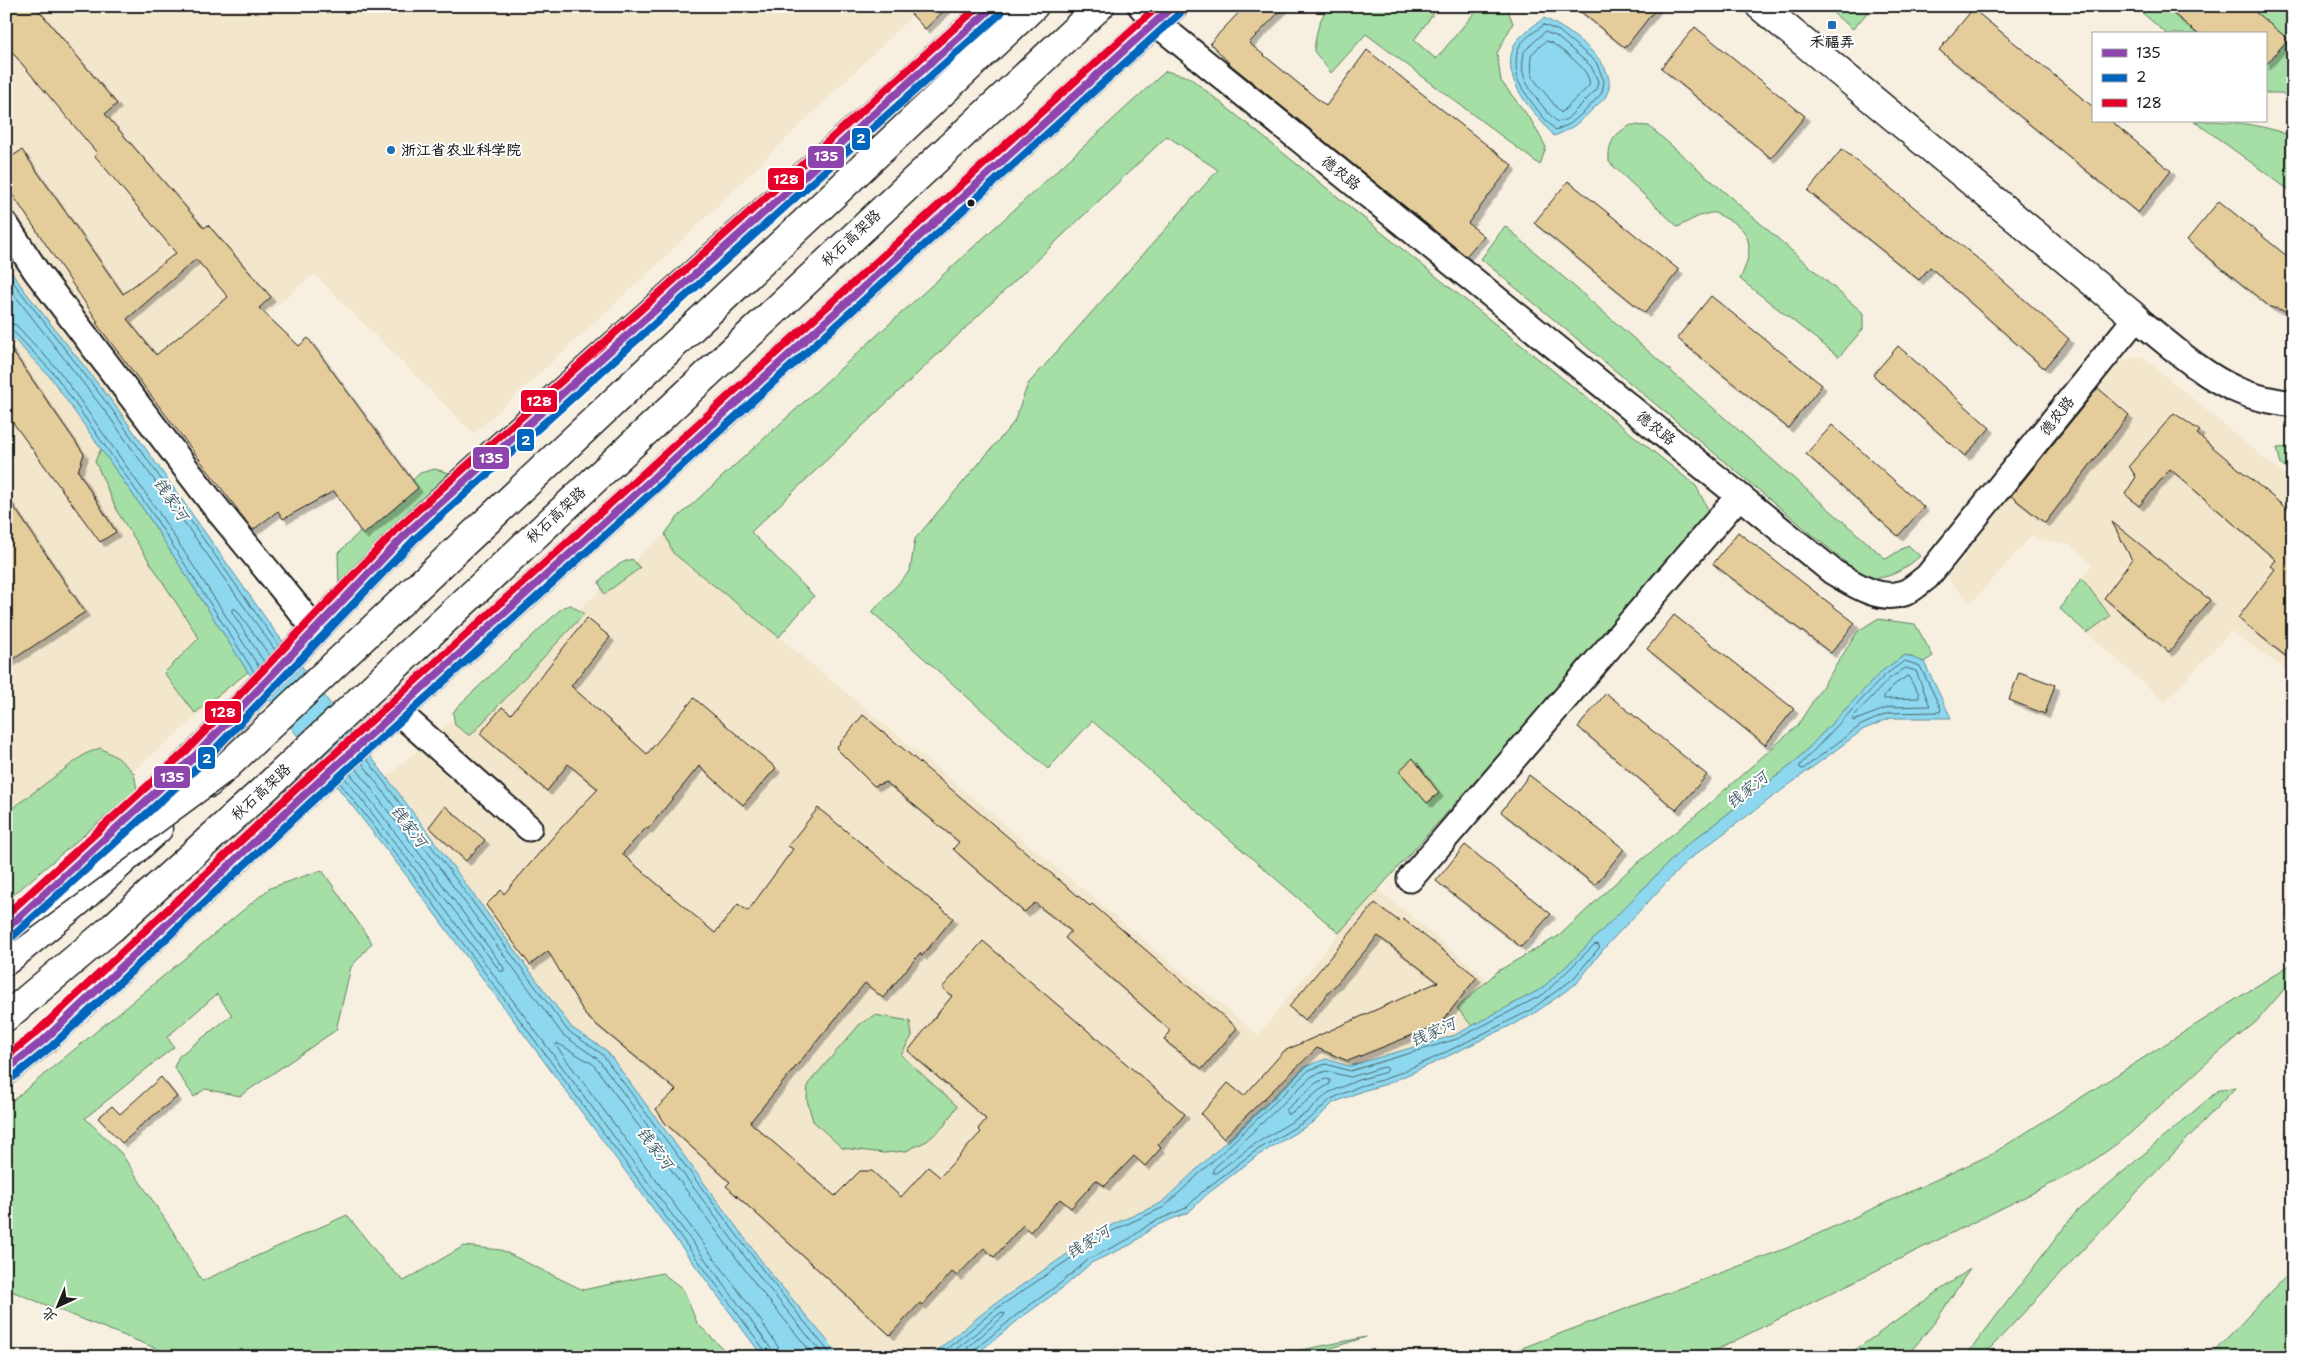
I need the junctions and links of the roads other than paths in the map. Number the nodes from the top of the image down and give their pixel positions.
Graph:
1 (994, 6) edge
2 (1034, 6) edge
3 (1100, 6) edge
4 (1760, 6) edge
5 (1156, 12) edge
6 (6, 225) edge
7 (2136, 318) junction
8 (2293, 404) edge
9 (1739, 496) junction
10 (311, 635) junction
11 (388, 718) junction
12 (226, 767) junction
13 (529, 828) dead end
14 (1410, 879) dead end
15 (6, 929) edge
16 (6, 961) edge
17 (6, 1017) edge
18 (6, 1070) edge

1 - 10 main road
2 - 12 main road
3 - 17 main road, 秋石高架路
4 - 7 main road
5 - 9 street, 德农路
5 - 11 main road
6 - 10 street
7 - 8 street
7 - 9 street, 德农路
9 - 14 street
10 - 15 main road
11 - 13 street
11 - 18 main road
12 - 15 main road, bridge
12 - 16 main road, bridge

